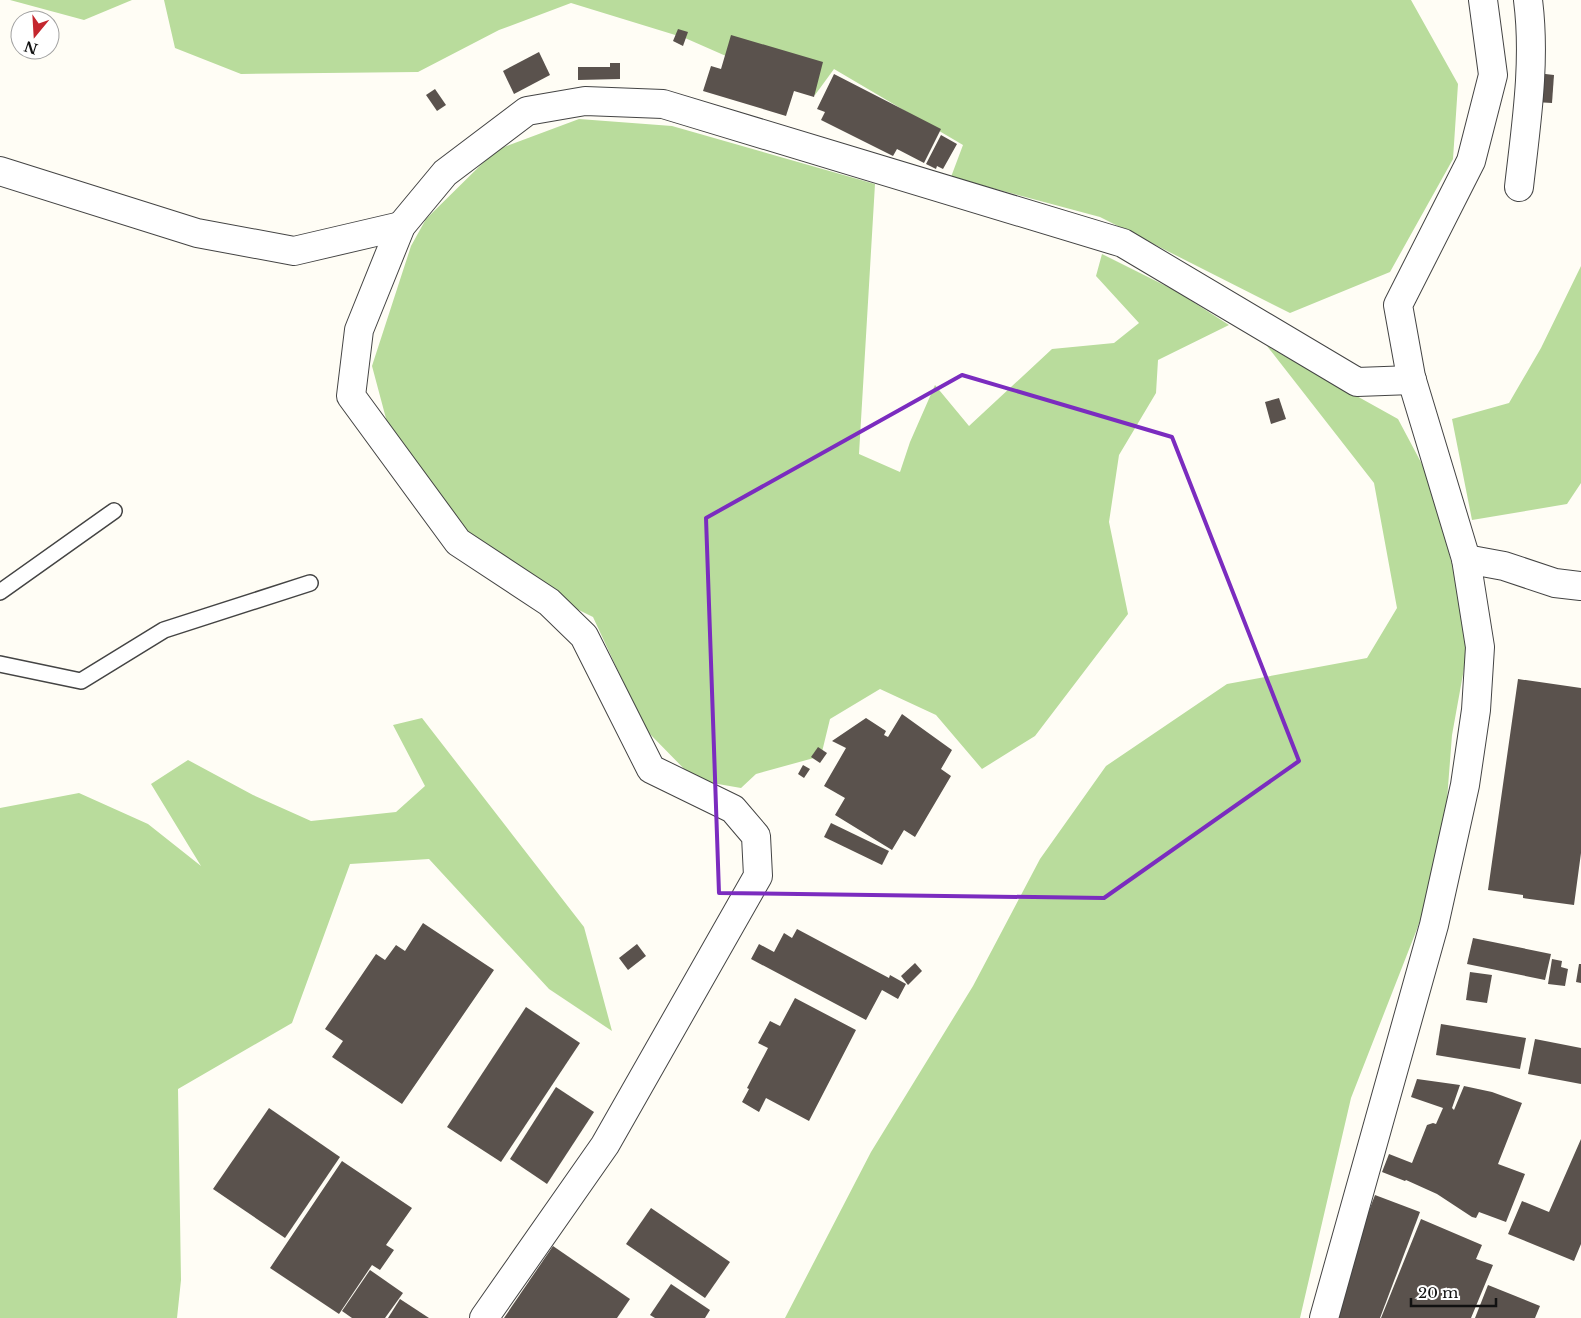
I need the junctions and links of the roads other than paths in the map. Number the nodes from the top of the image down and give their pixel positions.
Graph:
1 (1483, 0) edge
2 (1528, 0) edge
3 (0, 171) edge
4 (1519, 187) dead end
5 (401, 226) junction
6 (1412, 380) junction
7 (114, 511) dead end
8 (1466, 558) junction
9 (310, 583) dead end
10 (1581, 586) edge
11 (0, 592) edge
12 (0, 664) edge
13 (484, 1318) edge
14 (1324, 1318) edge

1 - 6 street
2 - 4 street
3 - 5 street
5 - 6 street
5 - 13 street
6 - 8 street
7 - 11 lane
8 - 10 street
8 - 14 street
9 - 12 lane

